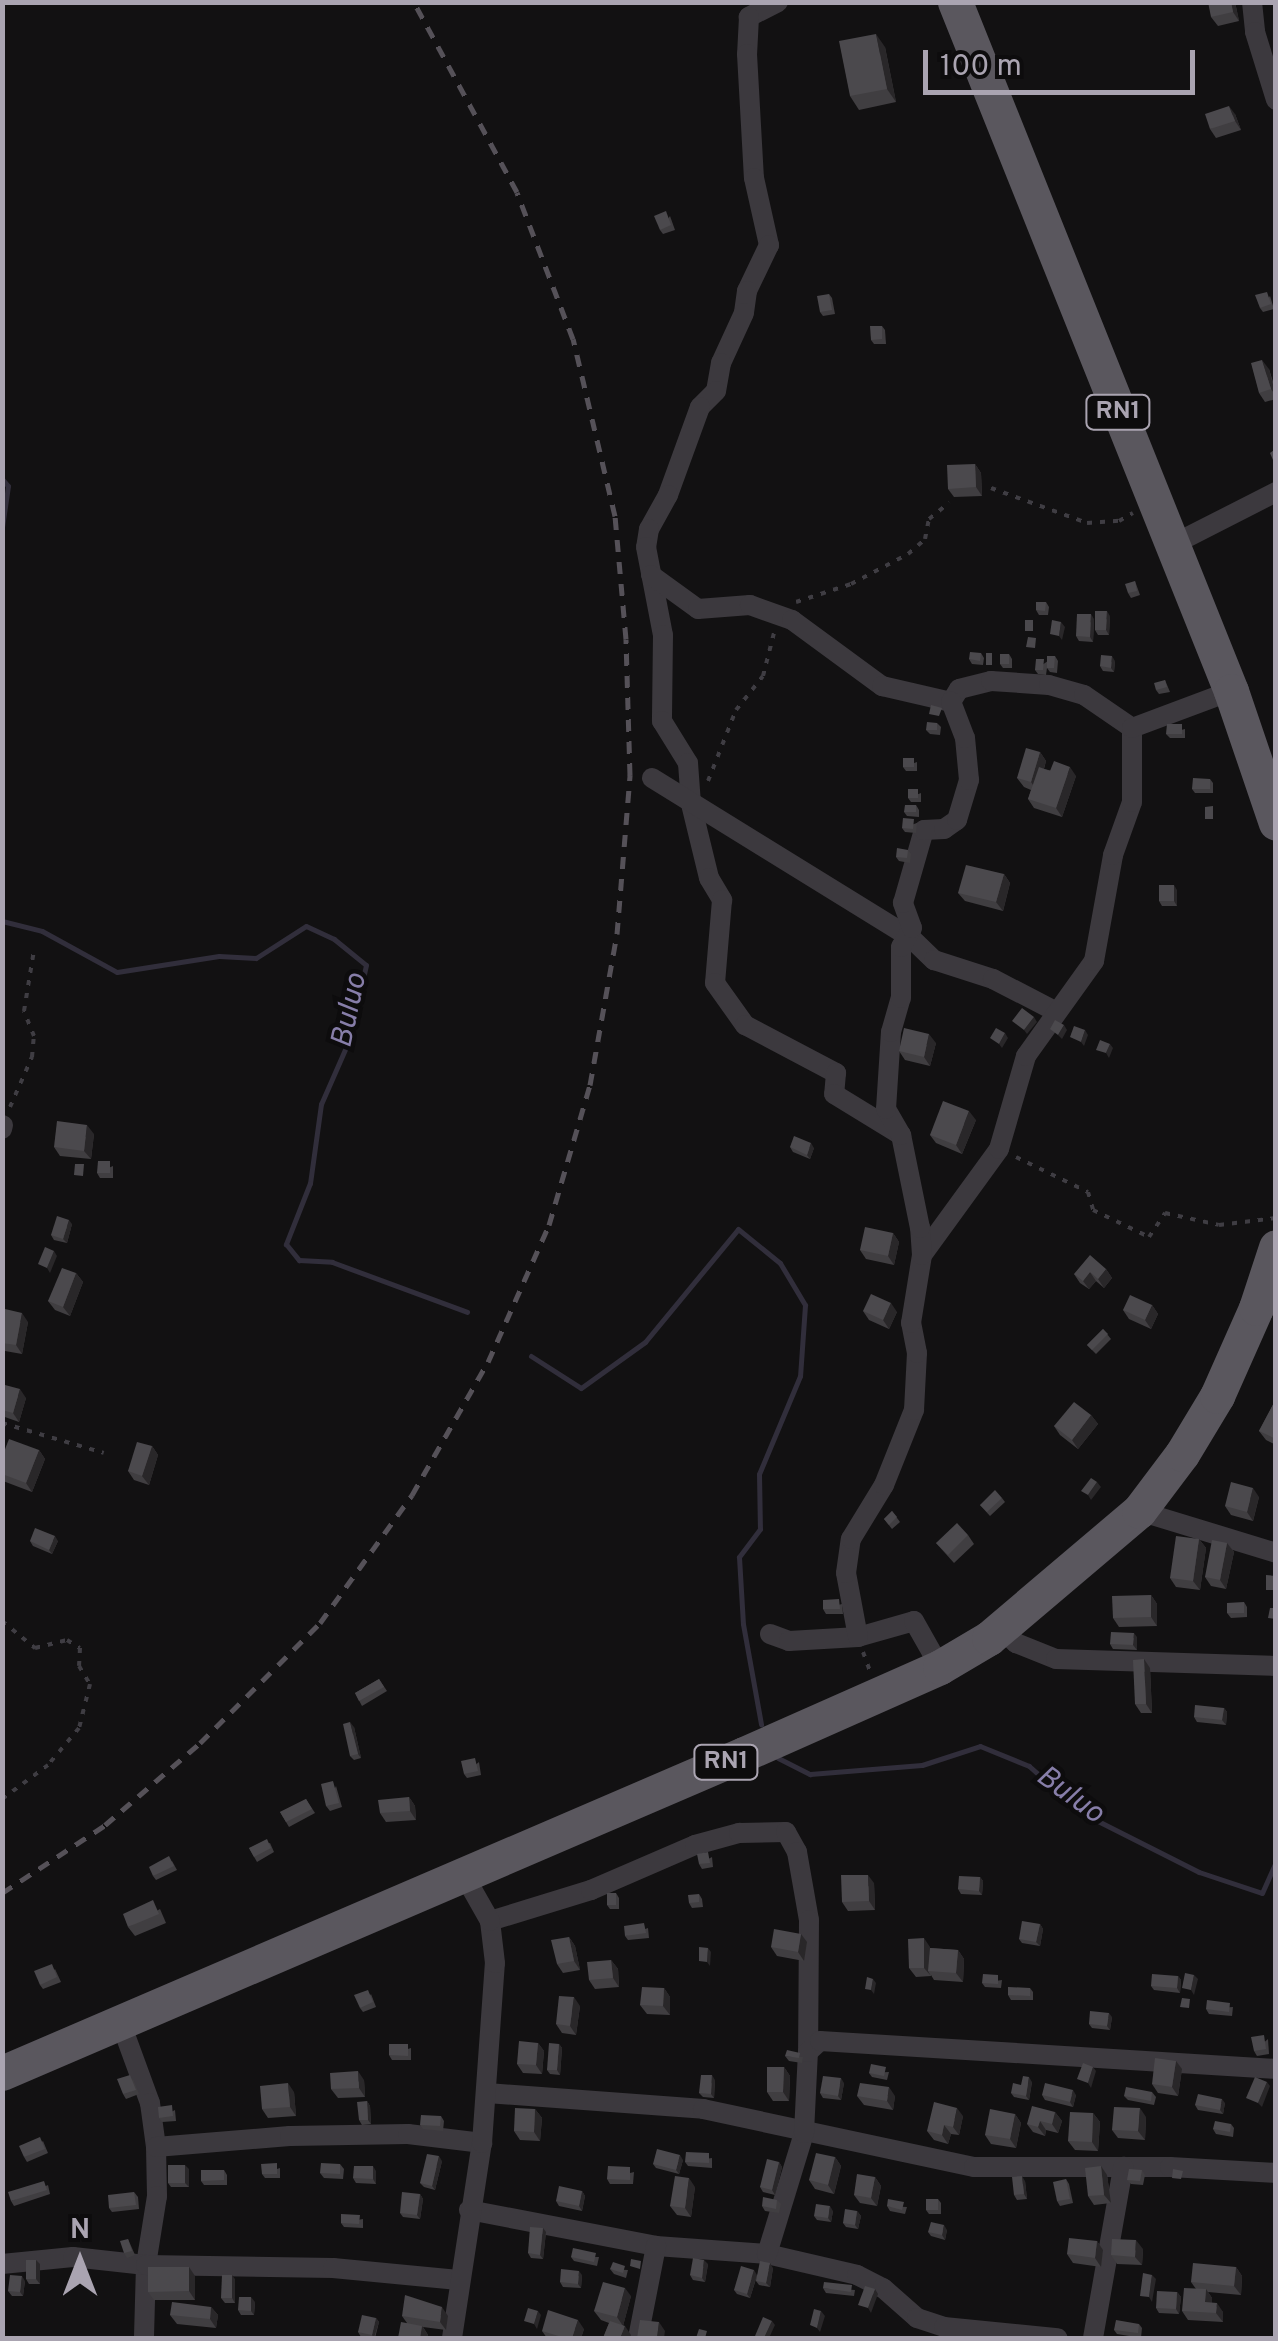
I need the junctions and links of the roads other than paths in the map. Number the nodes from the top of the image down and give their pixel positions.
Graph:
1 (778, 2) edge
2 (955, 2) edge
3 (1252, 2) edge
4 (1276, 100) edge
5 (1276, 492) edge
6 (1172, 545) junction
7 (650, 574) junction
8 (1232, 691) junction
9 (951, 702) junction
10 (1132, 728) junction
11 (652, 778) dead end
12 (691, 804) junction
13 (1276, 823) edge
14 (910, 938) junction
15 (1058, 1012) junction
16 (901, 1135) junction
17 (1276, 1247) edge
18 (922, 1255) junction
19 (1266, 1303) edge
20 (1139, 1511) junction
21 (1276, 1553) edge
22 (1001, 1629) junction
23 (770, 1634) dead end
24 (858, 1638) junction
25 (1276, 1666) edge
26 (940, 1667) junction
27 (464, 1876) junction
28 (490, 1921) junction
29 (120, 2021) junction
30 (808, 2052) junction
31 (1276, 2070) edge
32 (2, 2072) edge
33 (488, 2093) junction
34 (804, 2133) junction
35 (482, 2143) junction
36 (156, 2148) junction
37 (1124, 2167) junction
38 (1276, 2173) edge
39 (469, 2210) junction
40 (656, 2246) junction
41 (767, 2254) junction
42 (2, 2264) edge
43 (146, 2265) junction
44 (458, 2280) junction
45 (144, 2338) edge
46 (452, 2338) edge
47 (638, 2338) edge
48 (1057, 2338) edge
49 (1092, 2338) edge

1 - 7 street
2 - 6 highway, RN1
3 - 4 street
5 - 6 street
6 - 8 highway, RN1
7 - 9 street
7 - 12 street
8 - 10 street
8 - 13 highway, RN1
9 - 10 street
9 - 14 street
10 - 15 street
11 - 12 street
12 - 14 street
12 - 16 street
14 - 15 street
14 - 16 street
15 - 18 street
16 - 18 street
17 - 19 highway, RN1
18 - 24 street
19 - 20 highway, RN1
20 - 21 street
20 - 22 highway, RN1
22 - 25 street
22 - 26 highway, RN1
23 - 24 street
24 - 26 street
26 - 27 highway, RN1
27 - 28 street
27 - 29 highway, RN1
28 - 30 street
28 - 33 street
29 - 32 highway, RN1
29 - 36 street
30 - 31 street
30 - 34 street
33 - 34 street
33 - 35 street
34 - 37 street
34 - 41 street
35 - 36 street
35 - 39 street
36 - 43 street
37 - 38 street
37 - 49 street
39 - 40 street
39 - 44 street
40 - 41 street
40 - 47 street
41 - 48 street
42 - 43 street
43 - 44 street
43 - 45 street
44 - 46 street

